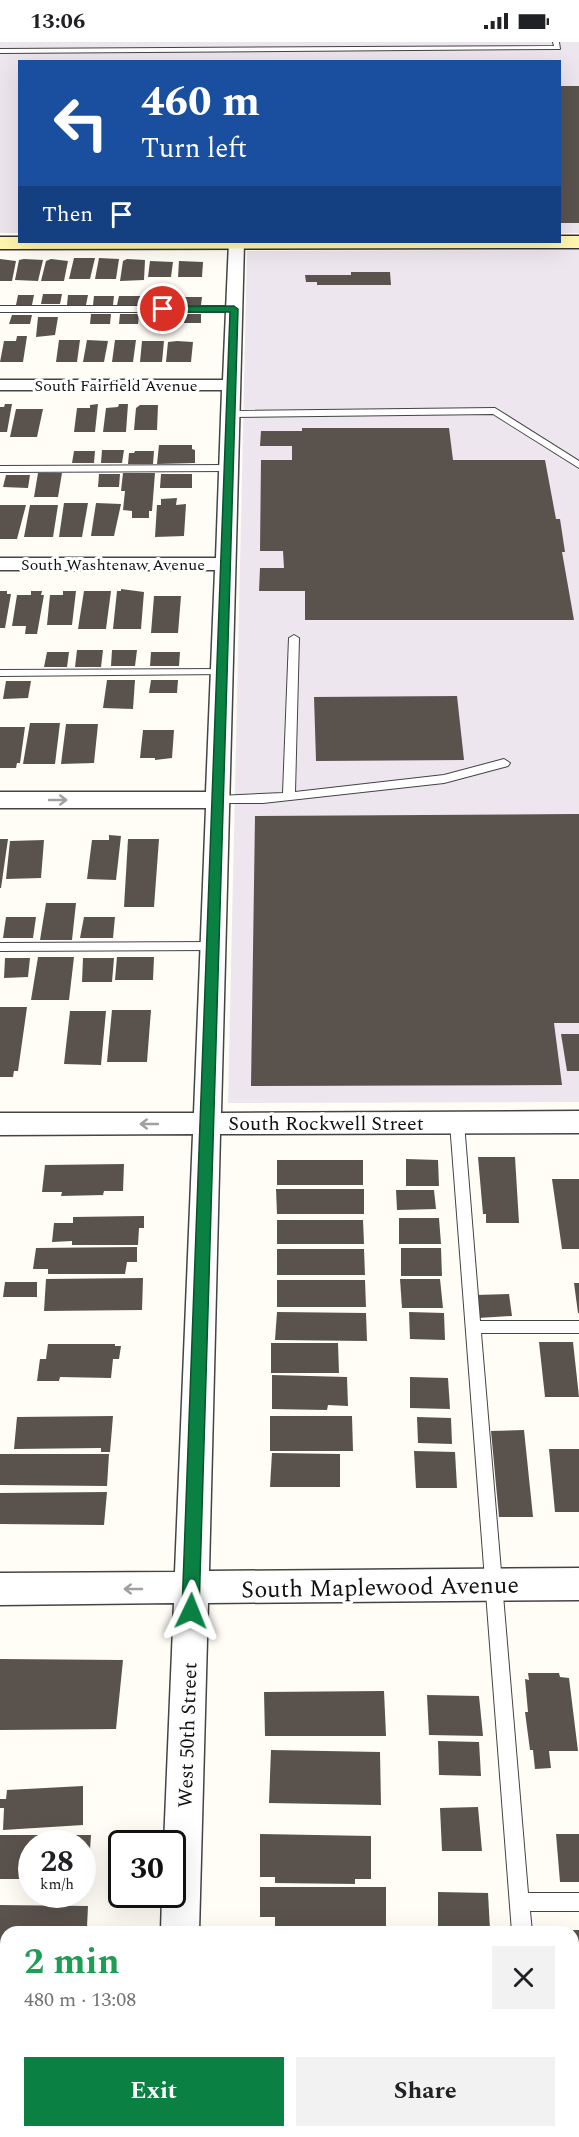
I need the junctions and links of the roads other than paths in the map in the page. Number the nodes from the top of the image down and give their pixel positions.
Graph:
1 (556, 42) edge
2 (0, 51) edge
3 (561, 242) edge
4 (579, 242) edge
5 (0, 243) edge
6 (236, 243) joint
7 (0, 309) edge
8 (234, 309) junction
9 (0, 385) edge
10 (231, 385) junction
11 (231, 414) junction
12 (579, 465) edge
13 (229, 468) junction
14 (0, 469) edge
15 (0, 564) edge
16 (225, 564) junction
17 (294, 638) dead end
18 (222, 672) junction
19 (0, 673) edge
20 (504, 763) dead end
21 (289, 796) junction
22 (0, 800) edge
23 (218, 800) junction
24 (213, 946) junction
25 (0, 947) edge
26 (579, 1122) edge
27 (456, 1123) junction
28 (0, 1124) edge
29 (207, 1124) junction
30 (472, 1327) junction
31 (579, 1327) edge
32 (579, 1584) edge
33 (493, 1585) junction
34 (0, 1589) edge
35 (191, 1589) junction
36 (520, 1902) junction
37 (579, 1902) edge
38 (180, 1926) edge
39 (522, 1926) edge

1 - 2 lane
3 - 4 street
5 - 6 street
6 - 8 street, West 50th Street
7 - 8 lane
8 - 10 street, West 50th Street
9 - 10 street, South Fairfield Avenue
10 - 11 street, West 50th Street
11 - 12 lane
11 - 13 street, West 50th Street
13 - 14 lane
13 - 16 street, West 50th Street
15 - 16 street, South Washtenaw Avenue
16 - 18 street, West 50th Street
17 - 21 lane
18 - 19 lane
18 - 23 street, West 50th Street
20 - 21 lane
21 - 23 lane
22 -> 23 street
23 - 24 street, West 50th Street
24 - 25 lane
24 - 29 street, West 50th Street
26 - 27 street, South Rockwell Street
27 - 29 street, South Rockwell Street
27 - 30 lane
29 -> 28 street, South Rockwell Street
29 - 35 street, West 50th Street
30 - 31 lane
30 - 33 lane
32 - 33 street, South Maplewood Avenue
33 - 35 street, South Maplewood Avenue
33 - 36 lane
35 -> 34 street, South Maplewood Avenue
35 - 38 street, West 50th Street
36 - 37 lane
36 - 39 lane

